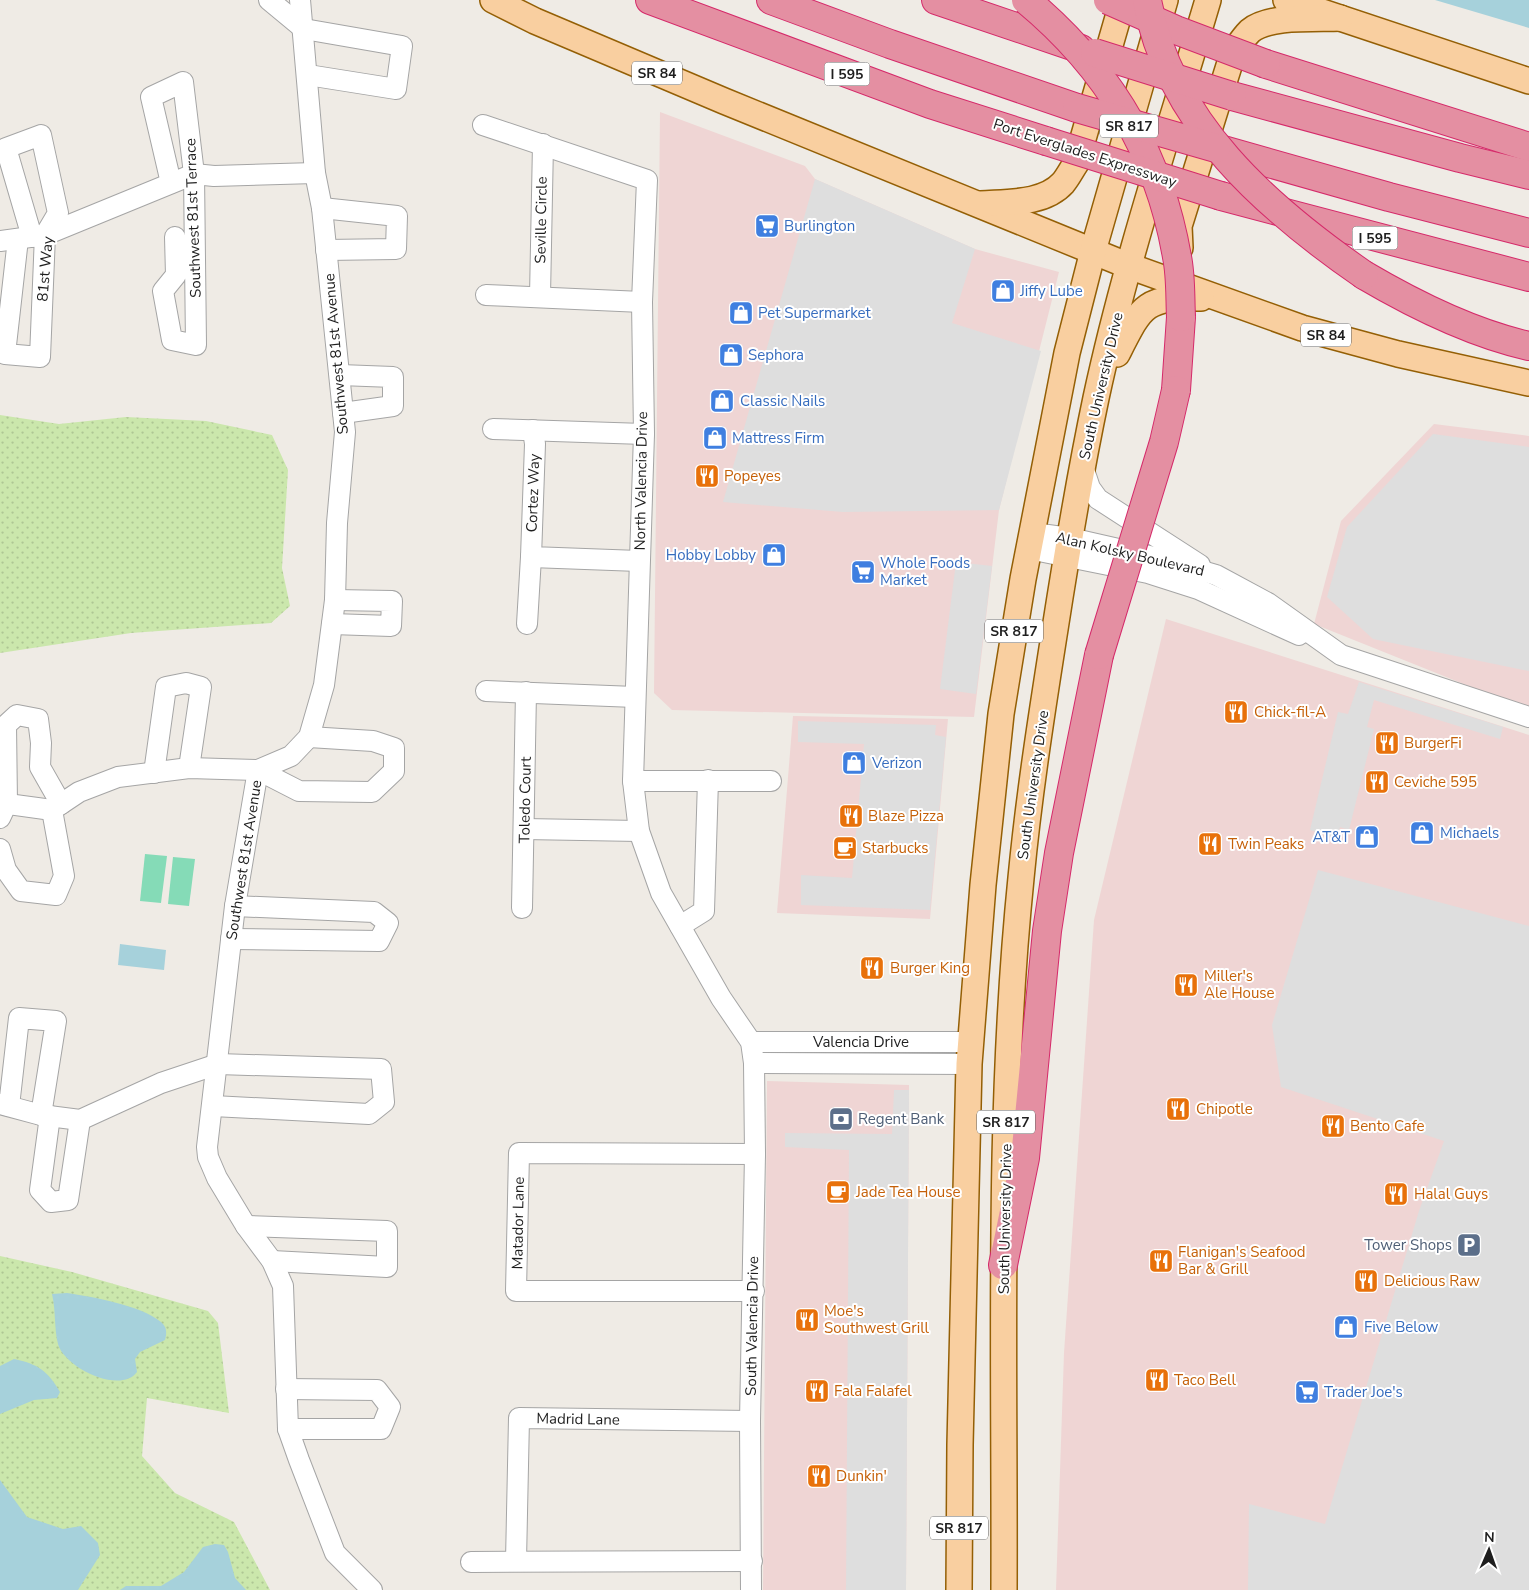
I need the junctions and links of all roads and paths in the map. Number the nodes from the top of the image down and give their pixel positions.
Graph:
1 (269, 0) edge
2 (300, 0) edge
3 (309, 0) edge
4 (492, 0) edge
5 (650, 0) edge
6 (771, 0) edge
7 (936, 0) edge
8 (1026, 0) edge
9 (1108, 0) edge
10 (1123, 0) edge
11 (1147, 0) edge
12 (1165, 0) edge
13 (1208, 0) edge
14 (1286, 0) edge
15 (1340, 18) junction
16 (304, 29) junction
17 (308, 74) junction
18 (1529, 81) edge
19 (483, 125) dead end
20 (543, 144) junction
21 (1529, 147) edge
22 (315, 173) junction
23 (194, 174) junction
24 (1529, 175) edge
25 (171, 183) junction
26 (976, 205) junction
27 (322, 208) junction
28 (1529, 233) edge
29 (175, 237) dead end
30 (24, 238) edge
31 (326, 250) junction
32 (1093, 251) junction
33 (1129, 266) junction
34 (1529, 277) edge
35 (486, 295) dead end
36 (540, 296) junction
37 (1216, 298) junction
38 (642, 302) junction
39 (1529, 346) edge
40 (340, 375) junction
41 (1529, 383) edge
42 (1096, 396) junction
43 (343, 412) junction
44 (493, 429) dead end
45 (533, 430) junction
46 (644, 434) junction
47 (1083, 467) junction
48 (1031, 541) junction
49 (1068, 548) junction
50 (531, 558) junction
51 (639, 561) junction
52 (1216, 575) junction
53 (335, 600) junction
54 (332, 624) junction
55 (527, 624) dead end
56 (1327, 647) junction
57 (486, 690) dead end
58 (526, 692) junction
59 (635, 697) junction
60 (1529, 717) edge
61 (309, 737) junction
62 (189, 768) junction
63 (258, 770) junction
64 (154, 772) junction
65 (708, 780) junction
66 (633, 781) junction
67 (771, 782) dead end
68 (57, 807) junction
69 (2, 808) edge
70 (524, 829) junction
71 (639, 831) junction
72 (0, 849) edge
73 (235, 906) junction
74 (522, 908) dead end
75 (680, 926) junction
76 (231, 940) junction
77 (751, 1042) junction
78 (970, 1053) junction
79 (754, 1062) junction
80 (218, 1064) junction
81 (4, 1105) edge
82 (213, 1106) junction
83 (45, 1115) junction
84 (80, 1120) junction
85 (755, 1154) junction
86 (246, 1226) junction
87 (272, 1261) junction
88 (1003, 1265) junction
89 (754, 1291) junction
90 (286, 1389) junction
91 (750, 1421) junction
92 (288, 1429) junction
93 (516, 1561) junction
94 (752, 1561) junction
95 (471, 1562) dead end
96 (372, 1590) edge
97 (751, 1590) edge
98 (959, 1590) edge
99 (1004, 1590) edge

1 - 16 street
2 - 16 street, Southwest 81st Avenue
3 - 16 street, Southwest 81st Avenue
4 - 26 main road, SR 84
5 - 34 highway, Port Everglades Expressway / I 595, bridge
6 - 28 highway, bridge
7 - 24 highway, bridge
8 - 88 highway, bridge
9 - 21 highway, bridge
10 - 26 main road
11 - 39 highway, bridge
12 - 32 main road, SR 817
13 - 33 main road, South University Drive / SR 817
14 - 15 main road
15 - 18 main road
15 - 37 main road
16 - 17 street, Southwest 81st Avenue
16 - 17 street
17 - 22 street, Southwest 81st Avenue
19 - 20 street
20 - 36 street, Seville Circle
20 - 38 street, North Valencia Drive
22 - 23 street
22 - 27 street, Southwest 81st Avenue
23 - 25 street
23 - 25 street, Southwest 81st Terrace
23 - 29 street, Southwest 81st Terrace
25 - 30 street
26 - 32 main road, SR 84
27 - 31 street, Southwest 81st Avenue
27 - 31 street
30 - 30 street, 81st Way
31 - 40 street, Southwest 81st Avenue
32 - 33 main road, SR 84
32 - 48 main road, SR 817
33 - 37 main road, SR 84
33 - 42 main road, South University Drive / SR 817
35 - 36 street
36 - 38 street
37 - 41 main road, SR 84
37 - 42 main road
38 - 46 street, North Valencia Drive
40 - 43 street, Southwest 81st Avenue
40 - 43 street
42 - 47 main road, South University Drive / SR 817
43 - 53 street, Southwest 81st Avenue
44 - 45 street
45 - 46 street
45 - 50 street, Cortez Way
46 - 51 street, North Valencia Drive
47 - 49 main road, South University Drive / SR 817
47 - 52 street
48 - 49 street, Alan Kolsky Boulevard
48 - 78 main road, SR 817
49 - 52 street, Alan Kolsky Boulevard
49 - 56 street, Alan Kolsky Boulevard
49 - 88 main road, South University Drive / SR 817
50 - 51 street
50 - 55 street, Cortez Way
51 - 59 street, North Valencia Drive
52 - 56 street, Alan Kolsky Boulevard
53 - 54 street, Southwest 81st Avenue
53 - 54 street
54 - 61 street, Southwest 81st Avenue
56 - 60 street, Alan Kolsky Boulevard
57 - 58 street
58 - 59 street
58 - 70 street, Toledo Court
59 - 66 street, North Valencia Drive
61 - 63 street, Southwest 81st Avenue
61 - 63 street
62 - 63 street
62 - 64 street
62 - 64 street
63 - 73 street, Southwest 81st Avenue
64 - 68 street
65 - 66 street
65 - 67 street
65 - 75 street
66 - 71 street, North Valencia Drive
68 - 69 street
68 - 69 street
68 - 72 street
70 - 71 street
70 - 74 street, Toledo Court
71 - 75 street, North Valencia Drive
73 - 76 street, Southwest 81st Avenue
73 - 76 street
75 - 77 street, North Valencia Drive
76 - 80 street, Southwest 81st Avenue
77 - 78 street, Valencia Drive
77 - 79 street, North Valencia Drive
78 - 79 street, Valencia Drive
78 - 98 main road, SR 817
79 - 85 street, South Valencia Drive
80 - 82 street, Southwest 81st Avenue
80 - 82 street
80 - 84 street
81 - 83 street
81 - 83 street
82 - 86 street, Southwest 81st Avenue
83 - 84 street
83 - 84 street
85 - 89 street, South Valencia Drive
85 - 89 street, Matador Lane
86 - 87 street, Southwest 81st Avenue
86 - 87 street
87 - 90 street, Southwest 81st Avenue
88 - 99 main road, South University Drive / SR 817
89 - 91 street, South Valencia Drive
90 - 92 street, Southwest 81st Avenue
90 - 92 street
91 - 93 street, Madrid Lane
91 - 94 street, South Valencia Drive
92 - 96 street, Southwest 81st Avenue
93 - 94 street
93 - 95 street
94 - 97 street, South Valencia Drive

